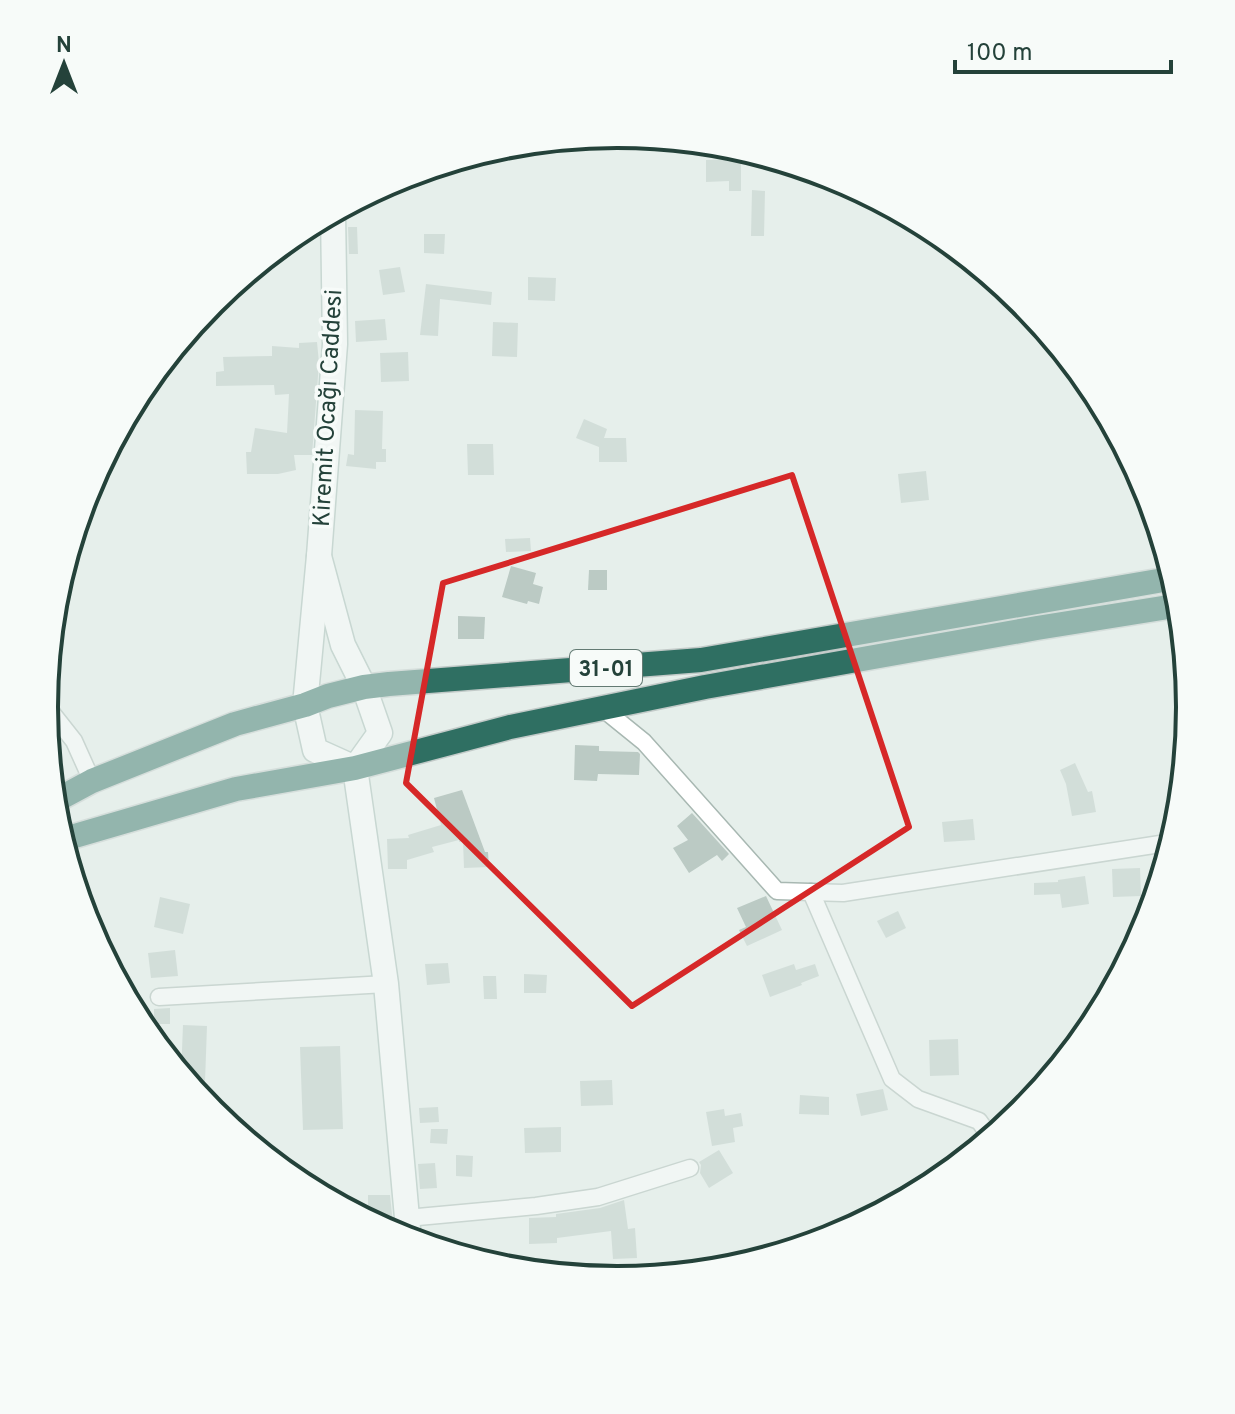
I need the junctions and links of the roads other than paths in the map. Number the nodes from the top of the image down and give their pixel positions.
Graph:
1 (333, 225) edge
2 (319, 556) junction
3 (1162, 580) edge
4 (1168, 607) edge
5 (364, 687) junction
6 (305, 705) junction
7 (602, 708) junction
8 (58, 721) edge
9 (355, 768) junction
10 (92, 781) junction
11 (66, 795) edge
12 (74, 836) edge
13 (1160, 844) edge
14 (811, 892) junction
15 (386, 984) junction
16 (159, 997) dead end
17 (985, 1129) edge
18 (690, 1168) dead end
19 (408, 1226) edge
20 (414, 1228) edge

1 - 2 street, Kiremit Ocağı Caddesi
2 - 5 street
2 - 6 street, Kiremit Ocağı Caddesi
3 - 5 highway, 31-01
4 - 7 highway, 31-01
5 - 6 highway, 31-01
5 - 9 street
6 - 9 street, Kiremit Ocağı Caddesi
6 - 10 highway, 31-01
7 - 9 highway, 31-01
7 - 14 street
8 - 10 street
9 - 12 highway, 31-01
9 - 15 street
10 - 11 highway, 31-01
13 - 14 street
14 - 17 street
15 - 16 street
15 - 19 street
18 - 20 street

